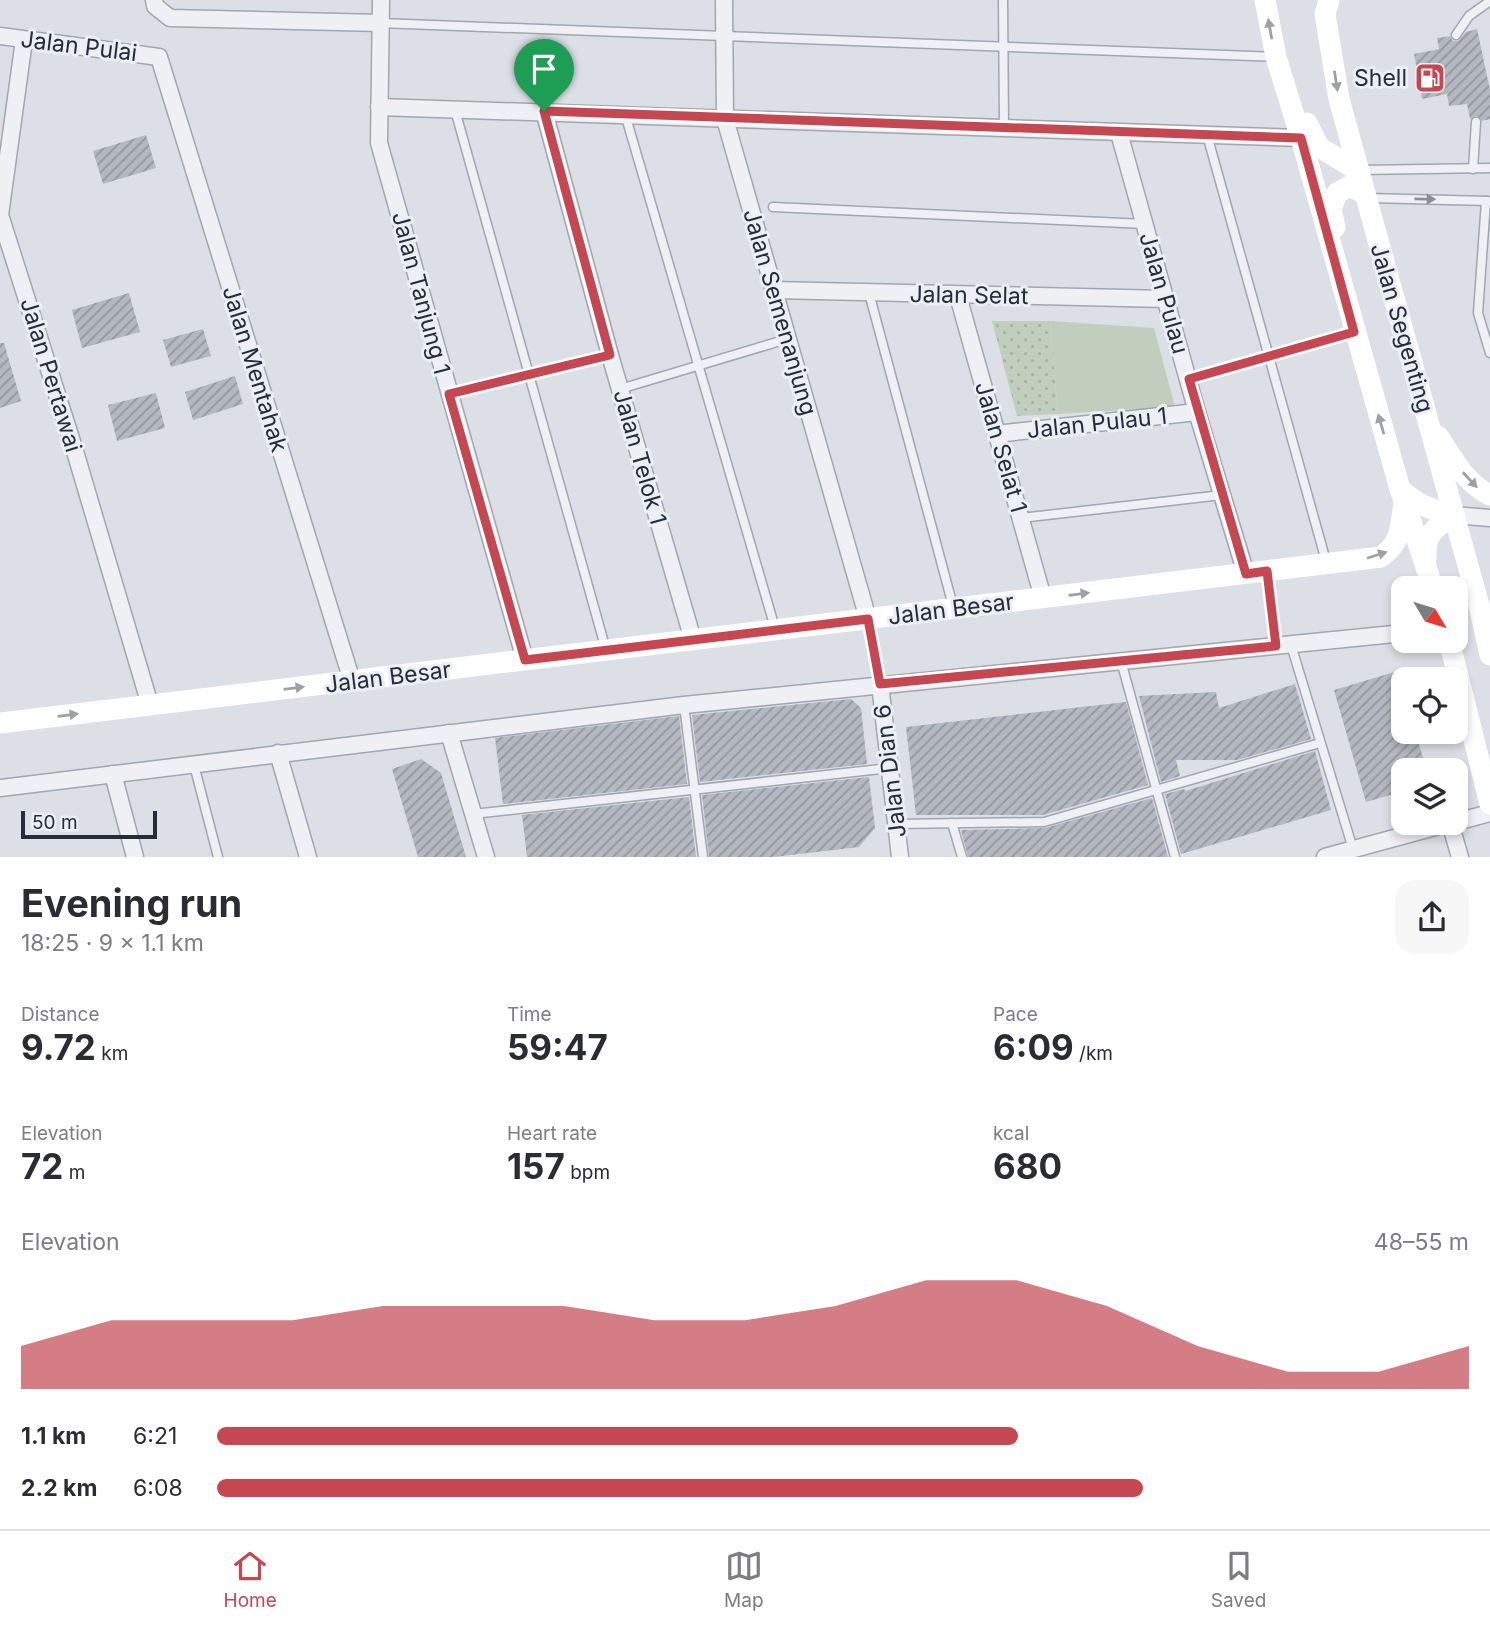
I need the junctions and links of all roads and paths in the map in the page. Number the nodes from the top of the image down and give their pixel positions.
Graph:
1 (381, 0) edge
2 (724, 0) edge
3 (1003, 0) edge
4 (1265, 0) edge
5 (1329, 0) edge
6 (1490, 1) edge
7 (155, 3) edge
8 (380, 23) junction
9 (1455, 35) dead end
10 (0, 36) edge
11 (723, 36) junction
12 (24, 40) junction
13 (1004, 47) junction
14 (159, 57) joint
15 (1276, 57) junction
16 (379, 107) junction
17 (455, 110) junction
18 (544, 111) junction
19 (625, 114) junction
20 (725, 119) junction
21 (1476, 122) dead end
22 (1004, 129) junction
23 (1119, 133) junction
24 (1207, 135) junction
25 (1301, 138) junction
26 (1490, 168) edge
27 (1474, 169) junction
28 (1357, 170) junction
29 (1365, 196) junction
30 (1488, 201) edge
31 (773, 206) dead end
32 (1144, 224) junction
33 (1480, 266) junction
34 (1490, 266) edge
35 (773, 290) junction
36 (869, 293) junction
37 (958, 296) junction
38 (1166, 299) junction
39 (1354, 332) junction
40 (786, 339) junction
41 (1490, 353) edge
42 (610, 355) junction
43 (1269, 356) junction
44 (699, 364) junction
45 (529, 376) junction
46 (1189, 379) junction
47 (620, 388) junction
48 (449, 394) junction
49 (1197, 412) junction
50 (1427, 419) junction
51 (996, 434) junction
52 (1222, 495) junction
53 (1490, 495) edge
54 (1402, 496) junction
55 (1454, 515) junction
56 (1021, 518) junction
57 (1490, 519) edge
58 (1327, 564) junction
59 (1426, 568) junction
60 (1267, 571) junction
61 (1246, 574) junction
62 (1429, 576) edge
63 (1043, 598) junction
64 (953, 609) junction
65 (868, 619) junction
66 (776, 630) junction
67 (1391, 634) edge
68 (693, 640) junction
69 (1284, 645) junction
70 (606, 650) junction
71 (1452, 653) edge
72 (1490, 655) edge
73 (525, 660) junction
74 (1121, 661) junction
75 (352, 681) junction
76 (880, 684) junction
77 (150, 705) junction
78 (684, 705) junction
79 (0, 723) edge
80 (449, 733) junction
81 (1320, 743) junction
82 (278, 753) junction
83 (194, 765) junction
84 (890, 768) junction
85 (113, 774) junction
86 (0, 788) edge
87 (1158, 789) junction
88 (695, 790) junction
89 (1490, 804) edge
90 (1490, 813) edge
91 (473, 814) junction
92 (1468, 818) edge
93 (952, 823) junction
94 (896, 824) junction
95 (1417, 835) edge
96 (1456, 835) edge
97 (1353, 849) junction
98 (1373, 851) edge
99 (135, 857) edge
100 (218, 857) edge
101 (308, 857) edge
102 (486, 857) edge
103 (703, 857) edge
104 (900, 857) edge
105 (962, 857) edge
106 (1175, 857) edge
107 (1325, 857) edge
108 (1460, 857) edge

1 - 8 street, Jalan Tanjung 1
2 - 11 street, Jalan Semenanjung
3 - 13 lane
15 -> 4 street, Jalan Segenting
5 -> 28 street, Jalan Segenting
6 - 9 lane
7 - 8 street
8 - 11 lane
8 - 16 street, Jalan Tanjung 1
10 - 12 street, Jalan Pulai
11 - 13 lane
11 - 20 street, Jalan Semenanjung
12 - 14 street, Jalan Pulai
12 - 77 street, Jalan Pertawai
13 - 15 lane
13 - 22 lane
14 - 75 street, Jalan Mentahak
15 - 25 street, Jalan Segenting
15 - 28 street
16 - 17 street
16 - 48 street, Jalan Tanjung 1
17 - 18 street
17 - 45 lane
18 - 19 street
18 - 42 street, Jalan Telok 1
19 - 20 street
19 - 44 lane
20 - 22 street
20 - 35 street, Jalan Semenanjung
21 - 27 lane
22 - 23 street
23 - 24 street
23 - 32 street, Jalan Pulau
24 - 25 street
24 - 43 lane
25 - 39 street, Jalan Segenting
26 - 27 lane
27 - 28 lane
28 - 29 street, Jalan Segenting
29 -> 30 lane
29 - 39 street
29 - 50 street, Jalan Segenting
30 - 33 lane
31 - 32 lane
32 - 38 street, Jalan Pulau
33 - 34 lane
33 - 41 lane
35 - 36 street, Jalan Selat
35 - 40 street, Jalan Semenanjung
36 - 37 street, Jalan Selat
36 - 64 lane
37 - 38 street, Jalan Selat
37 - 51 street, Jalan Selat 1
38 - 46 street, Jalan Pulau
39 - 43 lane
54 -> 39 street, Jalan Segenting
40 - 44 lane
40 - 65 street, Jalan Semenanjung
42 - 45 lane
42 - 47 street, Jalan Telok 1
43 - 46 lane
43 - 58 lane
44 - 47 lane
44 - 66 lane
45 - 48 lane
45 - 70 lane
46 - 49 street, Jalan Pulau
47 - 68 street, Jalan Telok 1
48 - 73 street, Jalan Tanjung 1
49 - 51 street, Jalan Pulau 1
49 - 52 street, Jalan Pulau
50 -> 53 street
50 - 55 street, Jalan Segenting
51 - 56 street, Jalan Selat 1
52 - 56 lane
52 - 61 street, Jalan Pulau
54 - 55 street
58 -> 54 street, Jalan Besar
54 - 59 street, Jalan Segenting
55 - 57 street
55 - 59 street
55 - 72 street, Jalan Segenting
56 - 63 street, Jalan Selat 1
58 - 60 street, Jalan Besar
59 - 62 street, Jalan Segenting
60 - 61 street, Jalan Besar
60 - 69 path
63 -> 61 street, Jalan Besar
63 - 64 street, Jalan Besar
64 - 65 street, Jalan Besar
65 - 66 street, Jalan Besar
65 - 76 path
66 - 68 street, Jalan Besar
67 - 69 street
68 - 70 street, Jalan Besar
69 - 74 street
69 - 81 lane
70 - 73 street, Jalan Besar
71 - 89 street
73 - 75 street, Jalan Besar
74 - 76 street
74 - 87 lane
77 -> 75 street, Jalan Besar
76 - 78 street
76 - 84 street, Jalan Dian 6
79 -> 77 street, Jalan Besar
78 - 80 street
78 - 88 lane
80 - 82 street
80 - 91 street
81 - 87 lane
81 - 97 lane
82 - 83 street
82 - 101 street
83 - 85 street
83 - 100 lane
84 - 88 lane
84 - 94 street, Jalan Dian 6
85 - 86 street
85 - 99 street
87 - 93 lane
87 - 106 lane
88 - 91 lane
88 - 103 lane
90 - 92 street
91 - 102 street
93 - 94 lane
93 - 105 lane
94 - 104 street, Jalan Dian 6
95 - 98 street
96 - 108 street
97 - 98 street
97 - 107 street

